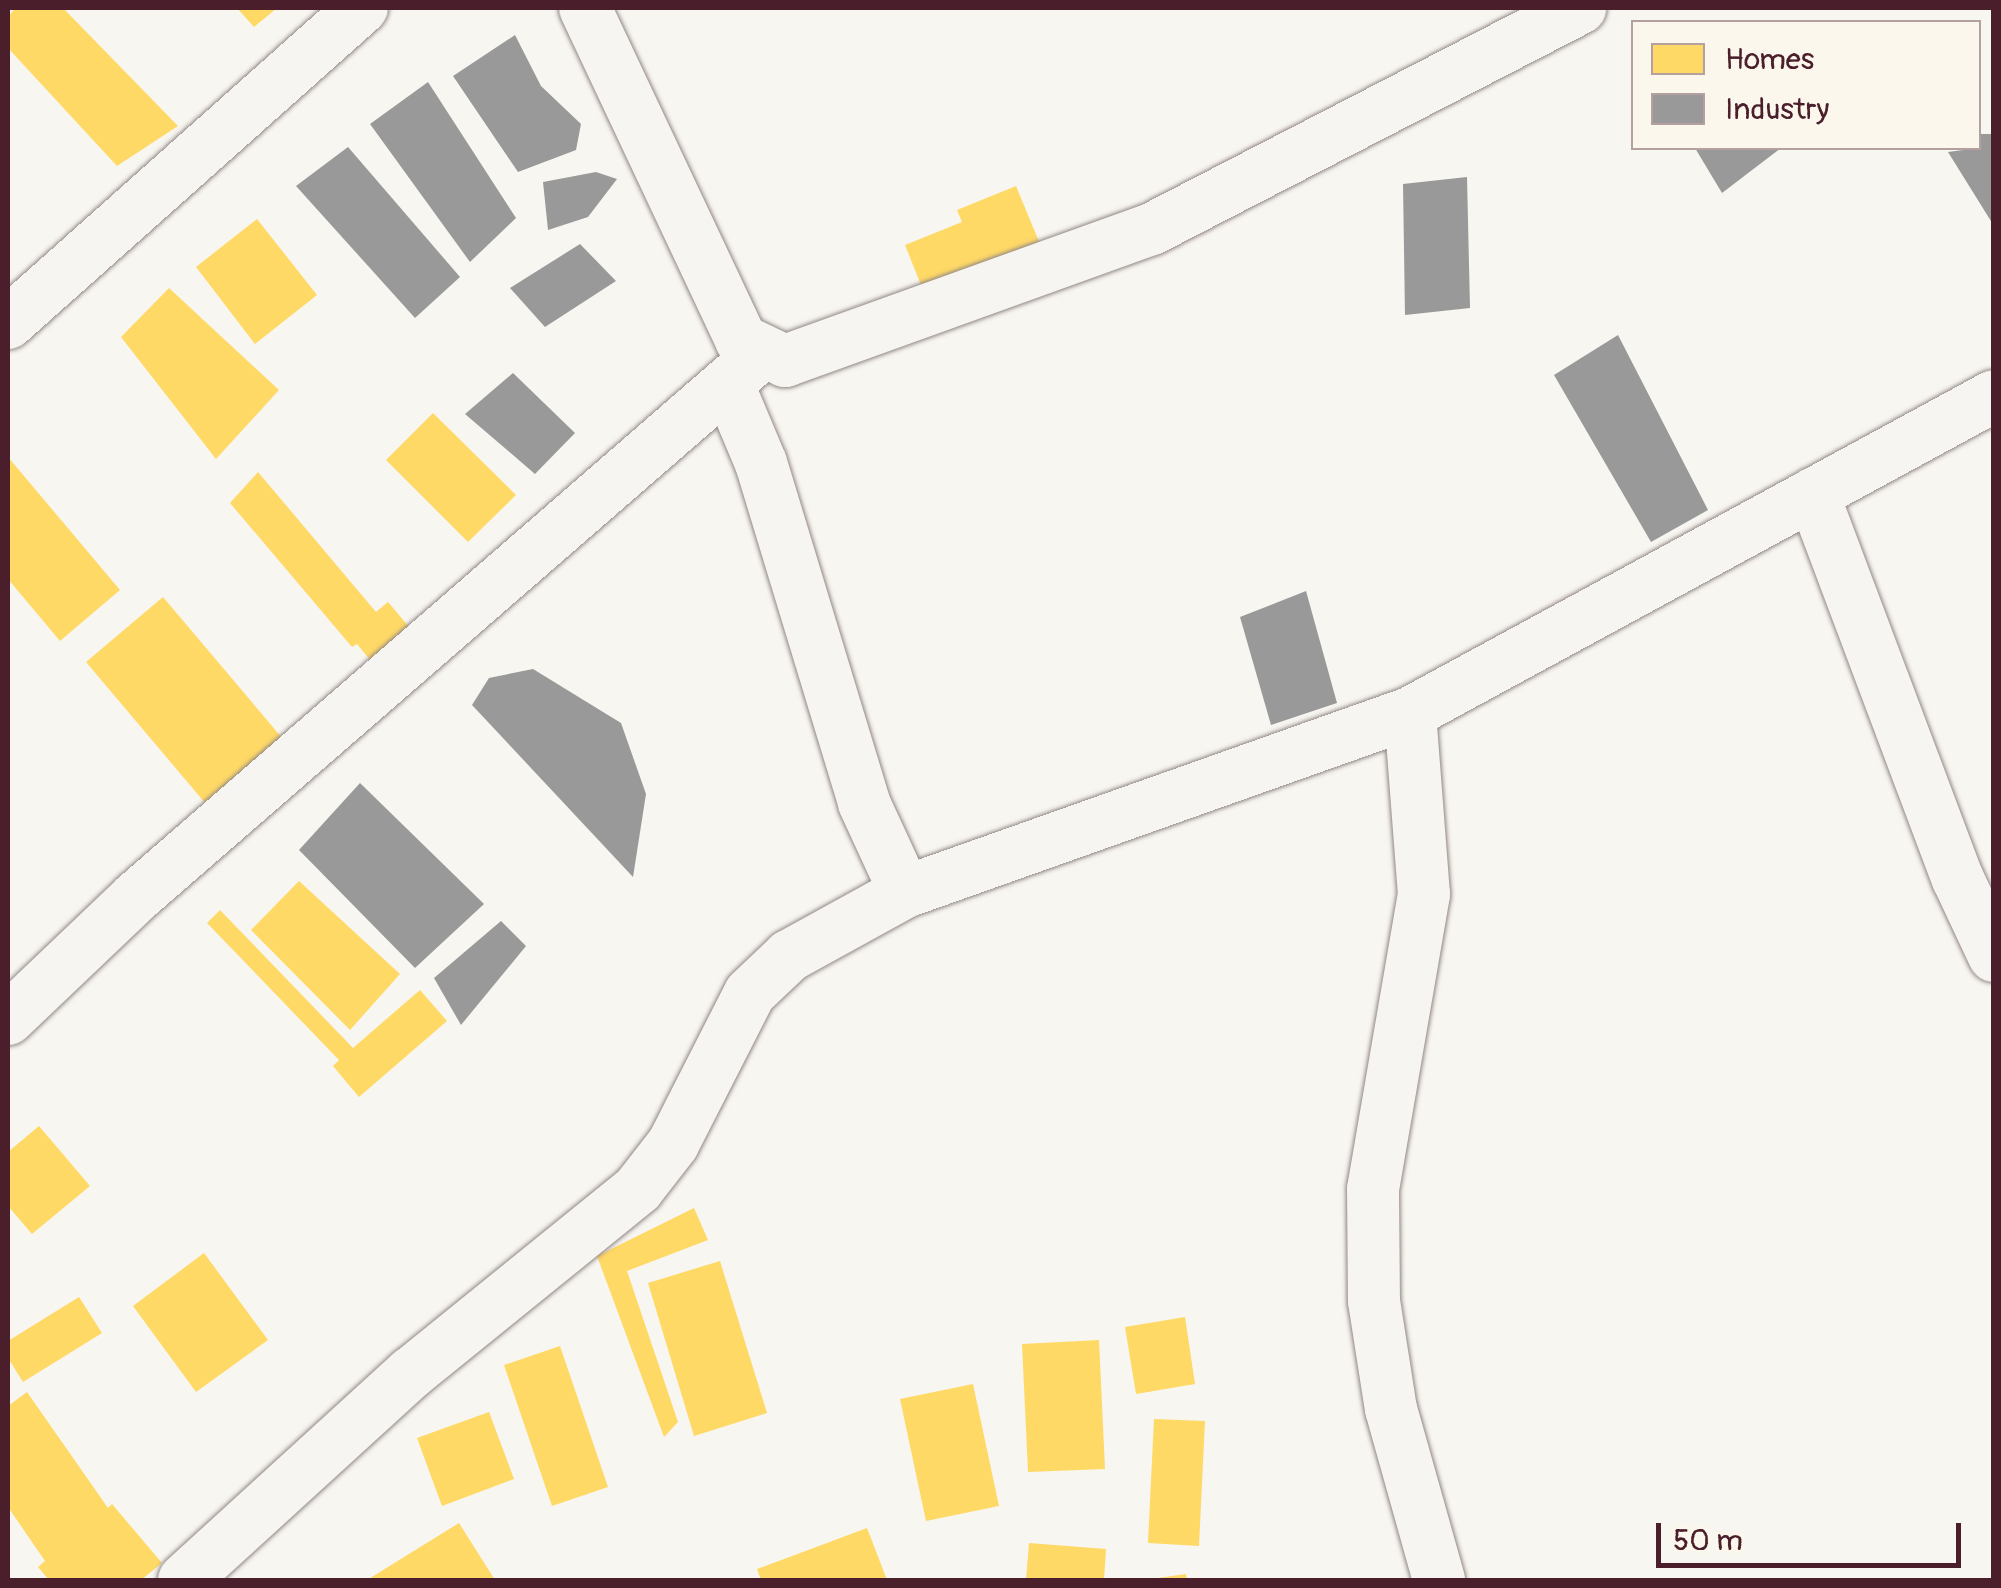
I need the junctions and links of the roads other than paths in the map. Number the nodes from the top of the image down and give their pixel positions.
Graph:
1 (362, 8) edge
2 (586, 8) edge
3 (1580, 8) edge
4 (8, 323) edge
5 (745, 371) junction
6 (1994, 396) edge
7 (1813, 494) junction
8 (1410, 713) junction
9 (905, 892) junction
10 (1994, 956) edge
11 (8, 1019) edge
12 (184, 1580) edge
13 (1438, 1580) edge

1 - 4 street
2 - 5 street
3 - 5 street
5 - 9 street
5 - 11 street
6 - 7 street
7 - 8 street
7 - 10 street
8 - 9 street
8 - 13 street
9 - 12 street

